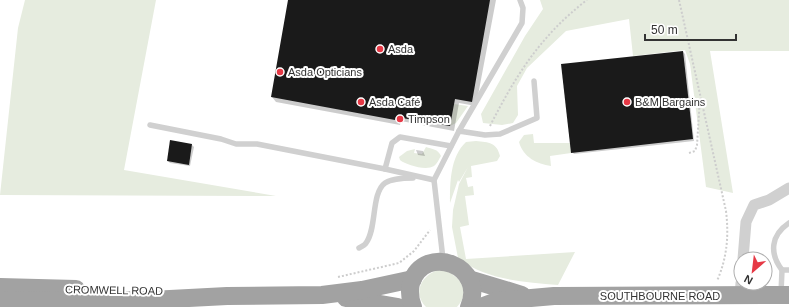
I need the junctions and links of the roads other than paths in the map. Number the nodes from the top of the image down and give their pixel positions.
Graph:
1 (520, 0) edge
2 (534, 82) dead end
3 (150, 125) dead end
4 (458, 131) junction
5 (451, 146) junction
6 (385, 169) junction
7 (417, 178) junction
8 (434, 180) junction
9 (789, 188) edge
10 (789, 223) edge
11 (359, 248) dead end
12 (744, 251) edge
13 (444, 262) junction
14 (782, 270) junction
15 (789, 270) edge
16 (413, 278) junction
17 (469, 279) junction
18 (735, 291) edge
19 (749, 291) edge
20 (322, 295) junction
21 (785, 295) edge
22 (530, 298) junction
23 (3, 299) edge
24 (398, 307) edge
25 (413, 307) edge
26 (469, 307) edge
27 (481, 307) edge

1 - 4 lane
2 - 4 lane
3 - 6 lane
4 - 5 lane
5 - 6 lane
5 - 8 lane
6 - 7 lane
7 - 8 lane
7 - 11 lane
8 - 13 lane
9 - 12 street
10 - 14 lane
13 - 16 highway
13 - 17 highway
14 - 15 lane
14 - 21 lane
16 - 20 highway, CROMWELL ROAD
16 - 25 highway
17 - 22 highway, SOUTHBOURNE ROAD
17 - 26 highway
18 - 22 highway, SOUTHBOURNE ROAD
19 - 21 highway, SOUTHBOURNE ROAD
20 - 23 highway, CROMWELL ROAD
20 - 24 highway, CROMWELL ROAD
22 - 27 highway, SOUTHBOURNE ROAD

